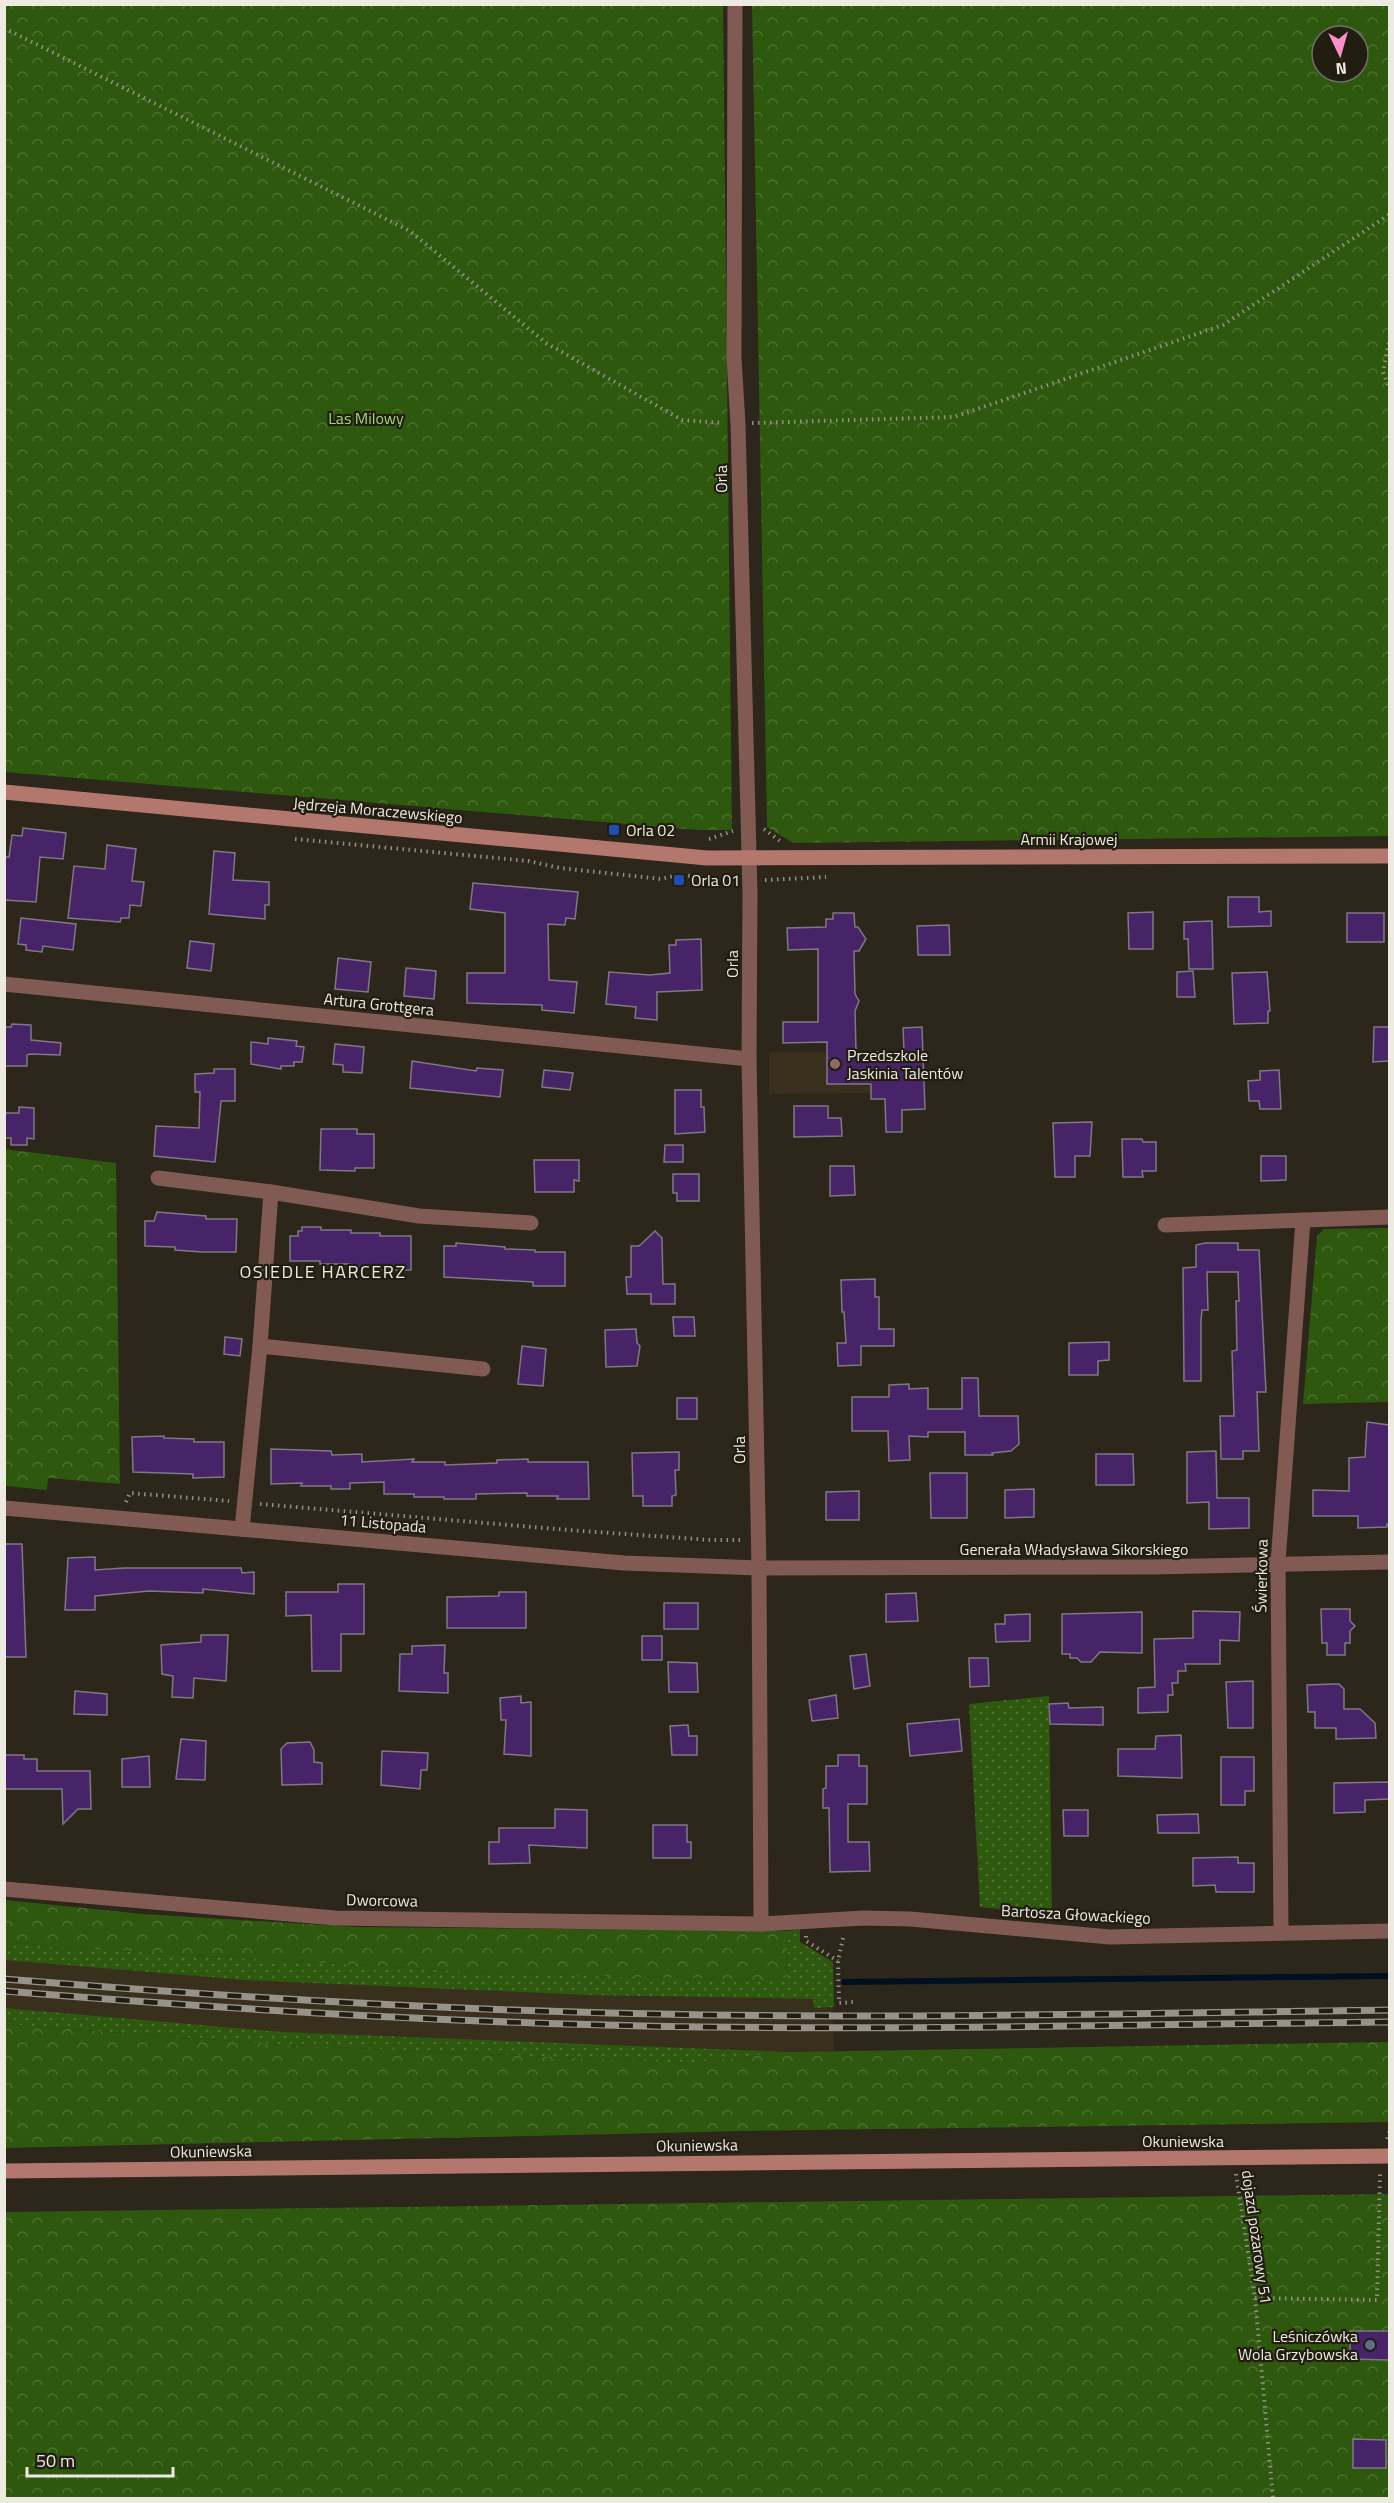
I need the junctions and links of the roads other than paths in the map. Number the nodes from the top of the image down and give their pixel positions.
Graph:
1 (735, 4) edge
2 (4, 792) edge
3 (1389, 856) edge
4 (749, 859) junction
5 (4, 984) edge
6 (749, 1059) junction
7 (158, 1178) dead end
8 (271, 1192) junction
9 (1389, 1217) edge
10 (1303, 1220) junction
11 (531, 1223) dead end
12 (1165, 1225) dead end
13 (260, 1346) junction
14 (483, 1369) dead end
15 (4, 1508) edge
16 (242, 1529) junction
17 (1389, 1562) edge
18 (1278, 1563) junction
19 (759, 1568) junction
20 (4, 1889) edge
21 (761, 1924) junction
22 (1389, 1931) edge
23 (1281, 1933) junction
24 (1385, 2156) edge
25 (4, 2172) edge

1 - 4 street, Orla
2 - 4 street, Jędrzeja Moraczewskiego
3 - 4 street, Armii Krajowej
4 - 6 street, Orla
5 - 6 street, Artura Grottgera
6 - 19 street, Orla
7 - 8 street
8 - 11 street
8 - 13 street
9 - 10 street
10 - 12 street
10 - 18 street, Świerkowa
13 - 14 street
13 - 16 street
15 - 16 street, 11 Listopada
16 - 19 street, 11 Listopada
17 - 18 street, Generała Władysława Sikorskiego
18 - 19 street, Generała Władysława Sikorskiego
18 - 23 street, Świerkowa
19 - 21 street, Orla
20 - 21 street, Dworcowa
21 - 23 street, Bartosza Głowackiego
22 - 23 street, Bartosza Głowackiego
24 - 25 street, Okuniewska

